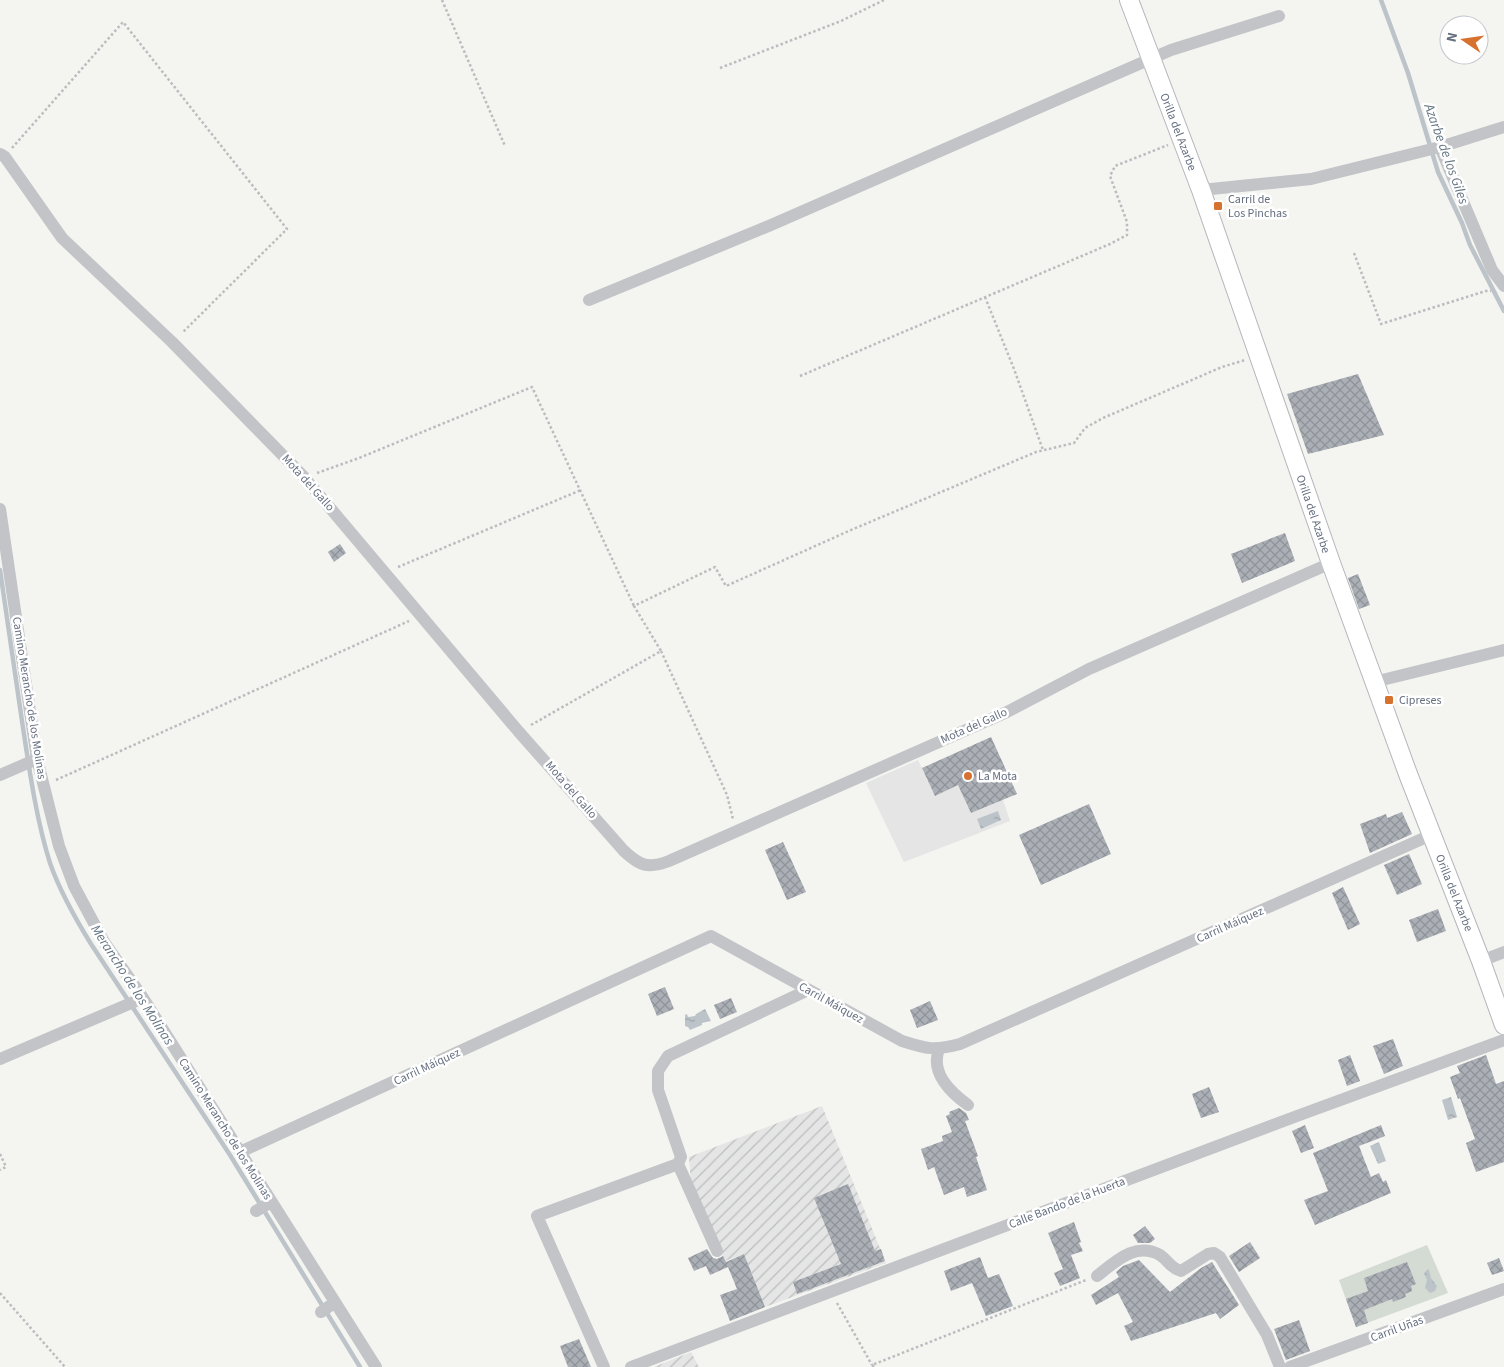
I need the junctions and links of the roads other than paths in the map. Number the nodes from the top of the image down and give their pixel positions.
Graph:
1 (1129, 0) edge
2 (1279, 16) dead end
3 (1152, 60) junction
4 (1504, 127) edge
5 (1434, 149) junction
6 (2, 155) edge
7 (1201, 190) junction
8 (1504, 286) edge
9 (589, 300) dead end
10 (0, 509) edge
11 (1331, 563) junction
12 (1504, 650) edge
13 (1374, 682) junction
14 (31, 762) junction
15 (0, 776) edge
16 (1431, 835) junction
17 (1504, 952) edge
18 (1481, 961) junction
19 (808, 990) junction
20 (134, 1002) junction
21 (1504, 1025) edge
22 (1504, 1040) edge
23 (939, 1050) junction
24 (0, 1059) edge
25 (968, 1105) dead end
26 (240, 1152) junction
27 (678, 1164) junction
28 (717, 1251) dead end
29 (1097, 1276) road end
30 (1504, 1289) edge
31 (376, 1367) edge
32 (604, 1367) edge
33 (631, 1367) edge
34 (1280, 1367) edge
35 (1290, 1367) edge

1 - 3 main road, Orilla del Azarbe
2 - 3 street
3 - 7 main road, Orilla del Azarbe
3 - 9 street
4 - 5 street
5 - 7 street
5 - 8 street
6 - 11 street, Mota del Gallo
7 - 11 main road, Orilla del Azarbe
10 - 14 street, Camino Merancho de los Molinas
11 - 13 main road, Orilla del Azarbe
12 - 13 street
13 - 16 main road, Orilla del Azarbe
14 - 15 street
14 - 20 street, Camino Merancho de los Molinas
16 - 18 main road, Orilla del Azarbe
16 - 23 street, Carril Máiquez
17 - 18 street
18 - 21 main road, Orilla del Azarbe
19 - 23 street, Carril Máiquez
19 - 26 street, Carril Máiquez
19 - 27 street
20 - 24 street
20 - 26 street, Camino Merancho de los Molinas
22 - 33 street, Calle Bando de la Huerta
23 - 25 street
26 - 31 street, Camino Merancho de los Molinas
27 - 28 street
27 - 32 street
29 - 34 street
30 - 35 street, Carril Uñas

